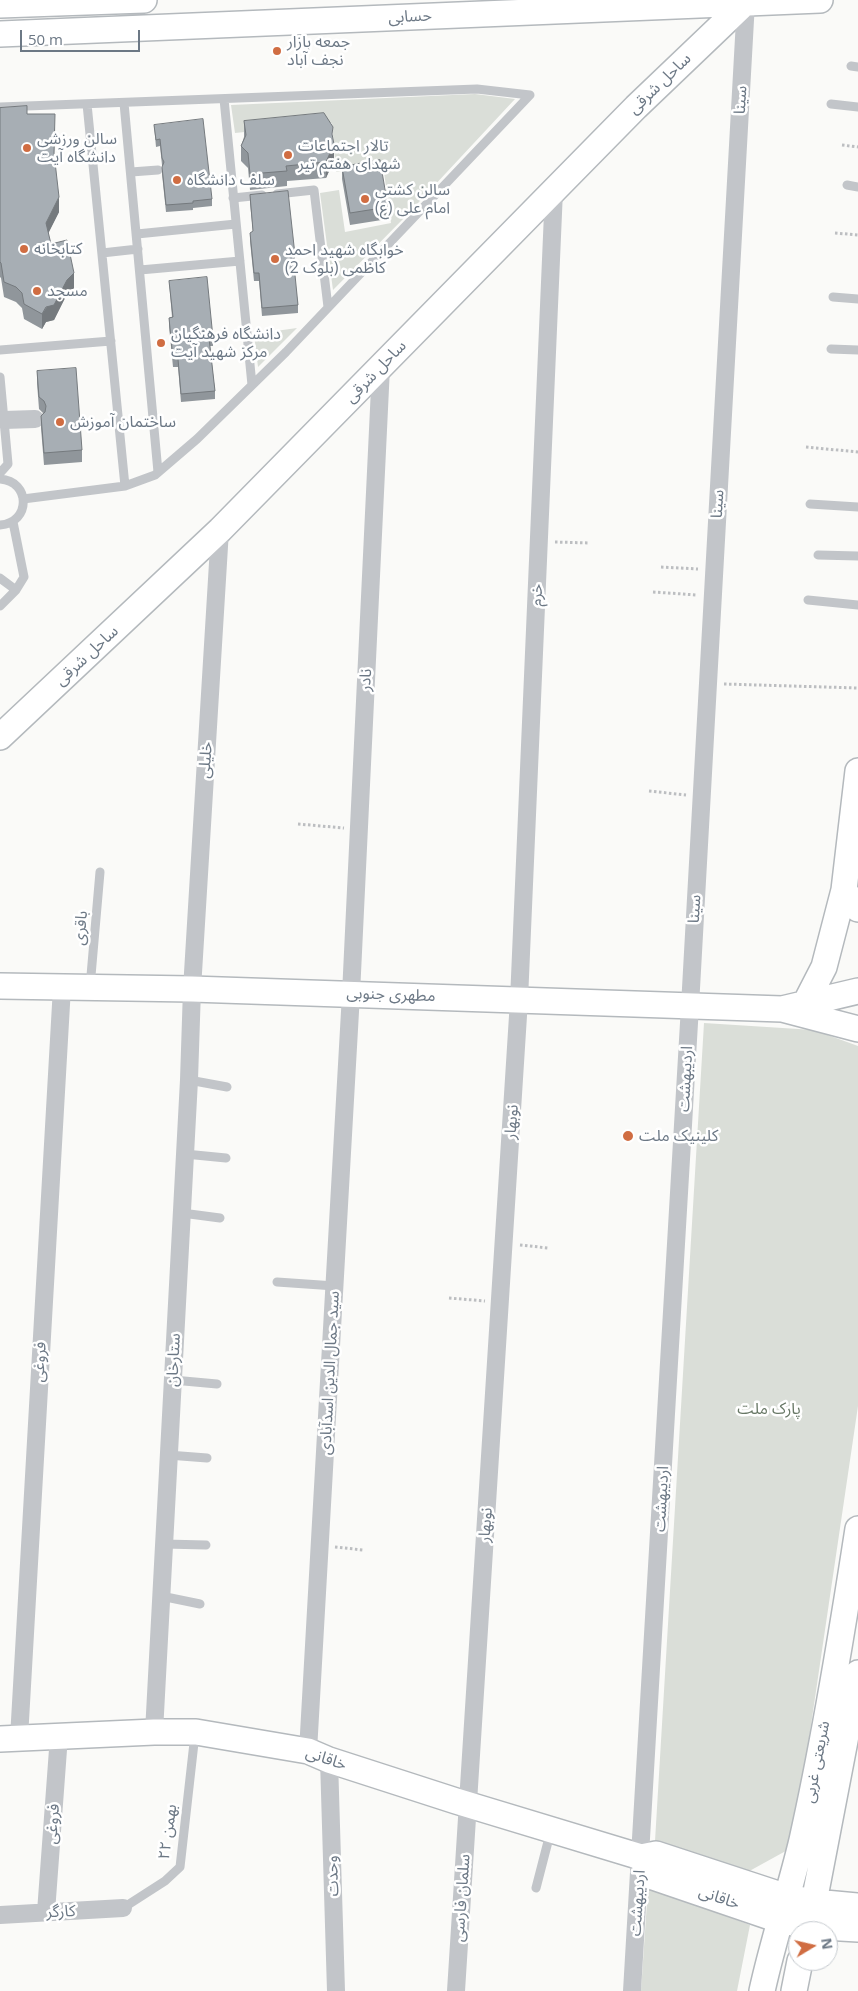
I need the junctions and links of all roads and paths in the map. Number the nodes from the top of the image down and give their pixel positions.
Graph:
1 (144, 0) edge
2 (820, 0) edge
3 (746, 2) junction
4 (0, 5) edge
5 (377, 9) edge
6 (0, 34) edge
7 (224, 99) junction
8 (124, 103) junction
9 (87, 104) junction
10 (831, 104) dead end
11 (0, 107) edge
12 (858, 107) edge
13 (842, 145) dead end
14 (858, 147) edge
15 (158, 170) dead end
16 (131, 172) junction
17 (847, 185) dead end
18 (858, 187) edge
19 (554, 190) junction
20 (233, 198) junction
21 (236, 224) junction
22 (835, 233) dead end
23 (136, 234) junction
24 (858, 235) edge
25 (138, 249) junction
26 (102, 254) junction
27 (240, 261) junction
28 (140, 270) junction
29 (832, 297) dead end
30 (858, 299) edge
31 (328, 307) junction
32 (111, 341) junction
33 (831, 349) dead end
34 (0, 350) edge
35 (858, 350) edge
36 (381, 366) junction
37 (0, 377) edge
38 (252, 385) junction
39 (35, 419) dead end
40 (4, 420) junction
41 (806, 447) dead end
42 (858, 452) edge
43 (158, 472) junction
44 (0, 473) edge
45 (0, 479) edge
46 (125, 486) junction
47 (24, 499) junction
48 (810, 504) dead end
49 (858, 507) edge
50 (13, 522) junction
51 (0, 525) edge
52 (220, 530) junction
53 (539, 542) junction
54 (590, 543) dead end
55 (818, 555) dead end
56 (858, 556) edge
57 (661, 567) dead end
58 (715, 569) junction
59 (0, 578) edge
60 (16, 590) junction
61 (653, 592) dead end
62 (713, 595) junction
63 (808, 600) dead end
64 (858, 605) edge
65 (0, 606) edge
66 (708, 683) junction
67 (858, 688) edge
68 (0, 737) edge
69 (858, 771) edge
70 (649, 791) dead end
71 (702, 796) junction
72 (298, 824) dead end
73 (359, 829) junction
74 (100, 872) dead end
75 (851, 900) edge
76 (0, 986) edge
77 (62, 987) junction
78 (90, 987) junction
79 (192, 989) junction
80 (858, 991) edge
81 (351, 994) junction
82 (519, 1000) junction
83 (806, 1002) junction
84 (690, 1006) junction
85 (782, 1008) junction
86 (858, 1029) edge
87 (189, 1080) junction
88 (227, 1088) dead end
89 (185, 1154) junction
90 (226, 1158) dead end
91 (182, 1213) junction
92 (220, 1218) dead end
93 (504, 1244) junction
94 (548, 1248) dead end
95 (278, 1282) dead end
96 (334, 1286) junction
97 (450, 1298) dead end
98 (500, 1302) junction
99 (173, 1380) junction
100 (217, 1384) dead end
101 (168, 1455) junction
102 (207, 1458) dead end
103 (858, 1529) edge
104 (164, 1544) junction
105 (206, 1545) dead end
106 (320, 1546) junction
107 (363, 1550) dead end
108 (161, 1596) junction
109 (200, 1604) dead end
110 (858, 1673) edge
111 (154, 1732) junction
112 (196, 1732) junction
113 (59, 1736) junction
114 (9, 1738) edge
115 (319, 1756) junction
116 (469, 1805) junction
117 (551, 1830) junction
118 (802, 1840) junction
119 (641, 1857) junction
120 (536, 1888) dead end
121 (747, 1896) junction
122 (787, 1897) junction
123 (814, 1902) junction
124 (858, 1906) edge
125 (123, 1908) joint
126 (46, 1912) junction
127 (0, 1915) edge
128 (779, 1920) junction
129 (808, 1921) edge
130 (788, 1923) edge
131 (838, 1929) edge
132 (858, 1929) edge
133 (798, 1971) edge
134 (764, 1982) edge
135 (336, 1991) edge
136 (456, 1991) edge
137 (632, 1991) edge
138 (794, 1991) edge

1 - 4 street
2 - 3 street, حسابی
3 - 5 street, حسابی
3 - 19 street, ساحل شرقی
3 - 58 street, سینا
5 - 6 street, حسابی
7 - 8 lane
7 - 20 lane
7 - 31 lane
8 - 9 lane
8 - 16 lane
9 - 11 lane
9 - 26 lane
10 - 12 lane
13 - 14 path
15 - 16 lane
16 - 23 lane
17 - 18 lane
19 - 36 street, ساحل شرقی
19 - 53 street, خرم
20 - 21 lane
20 - 31 lane
21 - 23 lane
21 - 27 lane
22 - 24 path
23 - 25 lane
25 - 26 lane
25 - 28 lane
26 - 32 lane
27 - 28 lane
27 - 38 lane
28 - 43 lane
29 - 30 lane
31 - 38 lane
32 - 34 lane
32 - 46 lane
33 - 35 lane
36 - 52 street, ساحل شرقی
36 - 73 street, نادر
37 - 40 lane
38 - 43 lane
39 - 40 street
40 - 44 lane
41 - 42 path
43 - 46 lane
45 - 47 lane
46 - 47 lane
47 - 50 lane
48 - 49 lane
50 - 51 lane
50 - 60 lane
52 - 68 street, ساحل شرقی
52 - 79 street, خلیلی
53 - 54 path
53 - 82 street, خرم
55 - 56 lane
57 - 58 path
58 - 62 street, سینا
59 - 60 lane
60 - 65 lane
61 - 62 path
62 - 66 street, سینا
63 - 64 lane
66 - 67 path
66 - 71 street, سینا
69 - 75 street
70 - 71 path
71 - 84 street, سینا
72 - 73 path
73 - 81 street, نادر
74 - 78 lane, باقری
75 - 83 street
76 - 77 street, مطهری جنوبی
77 - 78 street, مطهری جنوبی
77 - 114 street, فروغی
78 - 79 street, مطهری جنوبی
79 - 81 street, مطهری جنوبی
79 - 87 street, ستارخان
80 - 83 street
81 - 82 street, مطهری جنوبی
81 - 96 street, سید جمال الدین اسدآبادی
82 - 84 street, مطهری جنوبی
82 - 93 street, نوبهار
83 - 85 street
84 - 85 street, مطهری جنوبی
84 - 119 street, اردیبهشت
85 - 86 street
87 - 88 lane
87 - 89 street, ستارخان
89 - 90 lane
89 - 91 street, ستارخان
91 - 92 lane
91 - 99 street, ستارخان
93 - 94 path
93 - 98 street, نوبهار
95 - 96 lane
96 - 106 street, سید جمال الدین اسدآبادی
97 - 98 path
98 - 116 street, نوبهار
99 - 100 lane
99 - 101 street, ستارخان
101 - 102 lane
101 - 104 street, ستارخان
103 - 118 street, شریعتی غربی
104 - 105 lane
104 - 108 street, ستارخان
106 - 107 path
106 - 115 street, سید جمال الدین اسدآبادی
108 - 109 lane
108 - 111 street, ستارخان
110 - 123 street, شریعتی غربی
111 - 112 street, خاقانی
111 - 113 street, خاقانی
112 - 115 street, خاقانی
112 - 125 lane, ۲۲ بهمن
113 - 114 street, خاقانی
113 - 126 street, فروغی
115 - 116 street, خاقانی
115 - 135 street, وحدت
116 - 117 street, خاقانی
116 - 136 street, سلمان فارسی
117 - 119 street, خاقانی
117 - 120 lane
118 - 121 street
118 - 122 street, شریعتی غربی
119 - 121 street, خاقانی
119 - 137 street, اردیبهشت
121 - 122 street, خاقانی
121 - 128 street, خاقانی
121 - 134 street
122 - 123 street, خاقانی
122 - 128 street, شریعتی غربی
123 - 124 street, خاقانی
123 - 129 street, شریعتی غربی
125 - 126 street, کارگر
126 - 127 street, کارگر
128 - 130 street, خاقانی
128 - 134 street, شریعتی غربی
131 - 132 street, خاقانی
133 - 138 street

